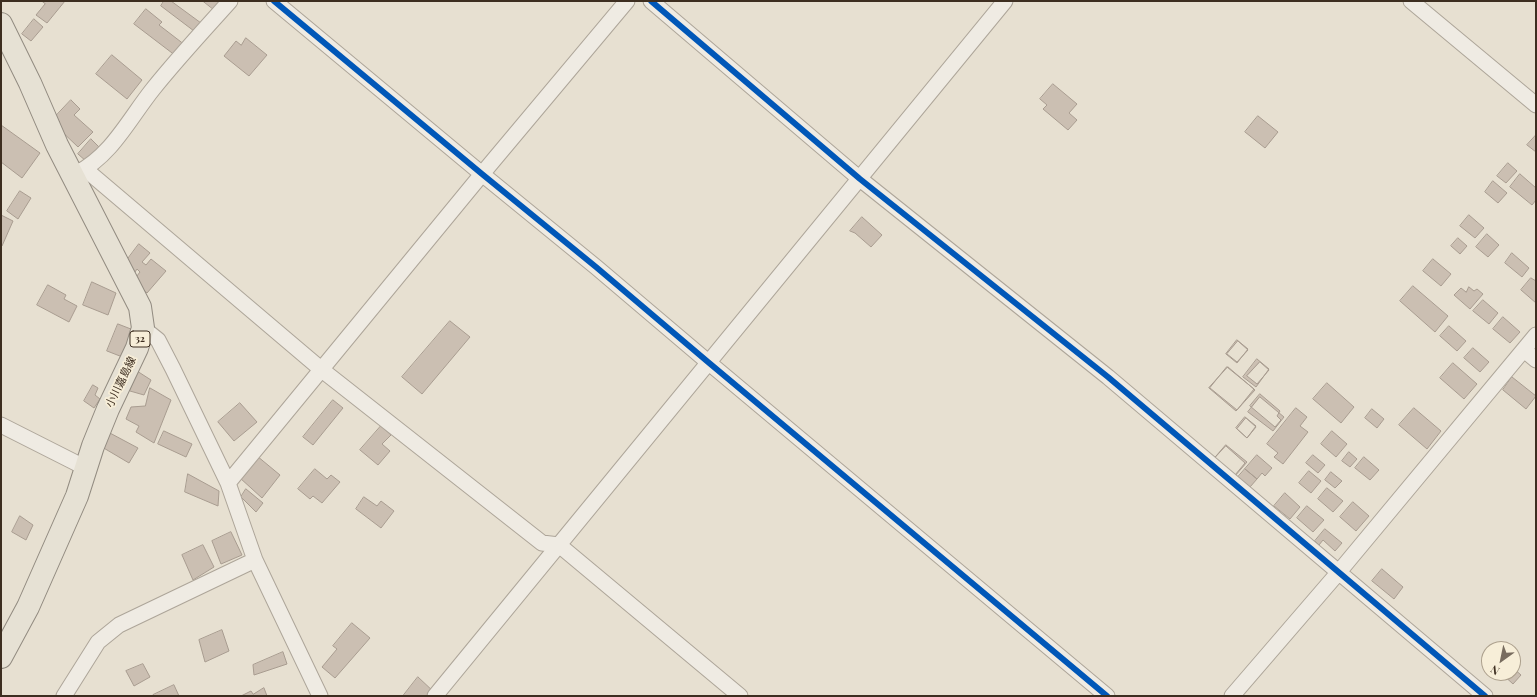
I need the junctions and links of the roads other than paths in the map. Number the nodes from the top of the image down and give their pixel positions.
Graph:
1 (230, 1) edge
2 (274, 1) edge
3 (627, 1) edge
4 (651, 1) edge
5 (1005, 1) edge
6 (1411, 1) edge
7 (1, 24) edge
8 (1536, 105) edge
9 (79, 172) junction
10 (482, 174) junction
11 (860, 178) junction
12 (143, 328) junction
13 (1536, 335) edge
14 (1524, 350) junction
15 (1536, 360) edge
16 (708, 362) junction
17 (322, 370) junction
18 (1, 425) edge
19 (86, 468) junction
20 (228, 483) junction
21 (559, 545) junction
22 (255, 560) junction
23 (1338, 573) junction
24 (1, 657) edge
25 (64, 696) edge
26 (320, 696) edge
27 (435, 696) edge
28 (740, 696) edge
29 (1107, 696) edge
30 (1232, 696) edge
31 (1485, 696) edge

1 - 9 street
2 - 10 street
3 - 10 street
4 - 11 street
5 - 11 street
6 - 8 street
7 - 9 main road, 小川嘉島線 / 32
9 - 12 main road, 小川嘉島線 / 32
9 - 17 street
10 - 16 street
10 - 17 street
11 - 16 street
11 - 23 street
12 - 19 main road, 小川嘉島線 / 32
12 - 20 street
13 - 14 street
14 - 15 street
14 - 23 street
16 - 21 street
16 - 29 street
17 - 20 street
17 - 21 street
18 - 19 street
19 - 24 main road, 小川嘉島線 / 32
20 - 22 street
21 - 27 street
21 - 28 street
22 - 25 street
22 - 26 street
23 - 30 street
23 - 31 street

